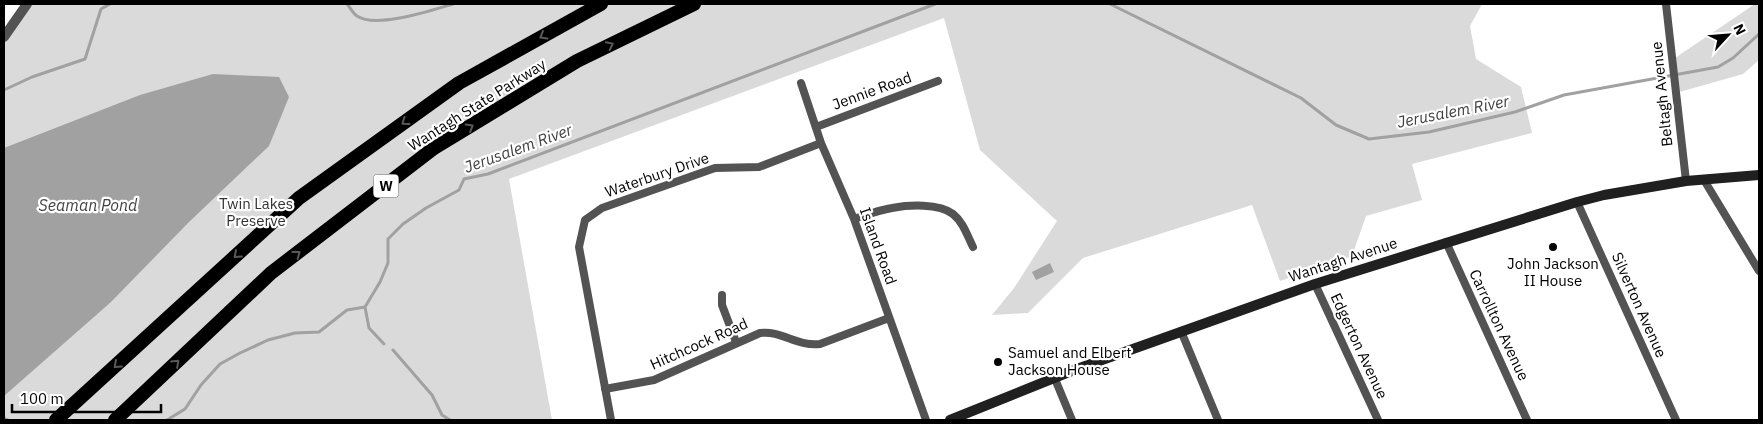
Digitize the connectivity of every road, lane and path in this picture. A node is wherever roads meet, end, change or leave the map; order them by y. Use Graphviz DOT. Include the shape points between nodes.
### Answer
graph roads {
  1 [pos="27,4"];
  2 [pos="601,4"];
  3 [pos="694,4"];
  4 [pos="1666,4"];
  5 [pos="4,37"];
  6 [pos="938,81"];
  7 [pos="801,83"];
  8 [pos="816,127"];
  9 [pos="821,143"];
  10 [pos="1759,175"];
  11 [pos="1704,180"];
  12 [pos="1686,181"];
  13 [pos="1577,202"];
  14 [pos="854,219"];
  15 [pos="1446,242"];
  16 [pos="973,247"];
  17 [pos="1759,271"];
  18 [pos="1315,284"];
  19 [pos="722,295"];
  20 [pos="889,318"];
  21 [pos="1181,332"];
  22 [pos="736,342"];
  23 [pos="1054,379"];
  24 [pos="605,390"];
  25 [pos="56,420"];
  26 [pos="115,420"];
  27 [pos="611,420"];
  28 [pos="926,420"];
  29 [pos="950,420"];
  30 [pos="1072,420"];
  31 [pos="1218,420"];
  32 [pos="1378,420"];
  33 [pos="1527,420"];
  34 [pos="1676,420"];
  1 -- 5 [label="street"];
  2 -- 25 [label="highway, Wantagh State Parkway, one-way" via="459,83 299,198"];
  26 -- 3 [label="highway, Wantagh State Parkway / W, one-way" via="271,273 434,148 577,61"];
  4 -- 12 [label="street, Beltagh Avenue"];
  6 -- 8 [label="street, Jennie Road"];
  7 -- 8 [label="street, Island Road"];
  8 -- 9 [label="street, Island Road"];
  9 -- 14 [label="street, Island Road"];
  9 -- 24 [label="street, Waterbury Drive" via="759,167 715,168 602,208 585,220 579,247"];
  10 -- 11 [label="main road, Wantagh Avenue"];
  11 -- 12 [label="main road, Wantagh Avenue"];
  11 -- 17 [label="street"];
  12 -- 13 [label="main road, Wantagh Avenue"];
  13 -- 15 [label="main road, Wantagh Avenue"];
  13 -- 34 [label="street, Silverton Avenue"];
  14 -- 16 [label="street" via="891,208 940,208 952,213 963,224"];
  14 -- 20 [label="street, Island Road"];
  15 -- 18 [label="main road, Wantagh Avenue"];
  15 -- 33 [label="street, Carrollton Avenue"];
  18 -- 21 [label="main road, Wantagh Avenue"];
  18 -- 32 [label="street, Edgerton Avenue"];
  19 -- 22 [label="street" via="722,305"];
  20 -- 22 [label="street, Hitchcock Road" via="820,344 801,344 768,332"];
  20 -- 28 [label="street, Island Road"];
  21 -- 23 [label="main road, Wantagh Avenue"];
  21 -- 31 [label="street"];
  22 -- 24 [label="street, Hitchcock Road" via="654,380"];
  23 -- 29 [label="main road, Wantagh Avenue"];
  23 -- 30 [label="street"];
  24 -- 27 [label="street, Waterbury Drive"];
}
